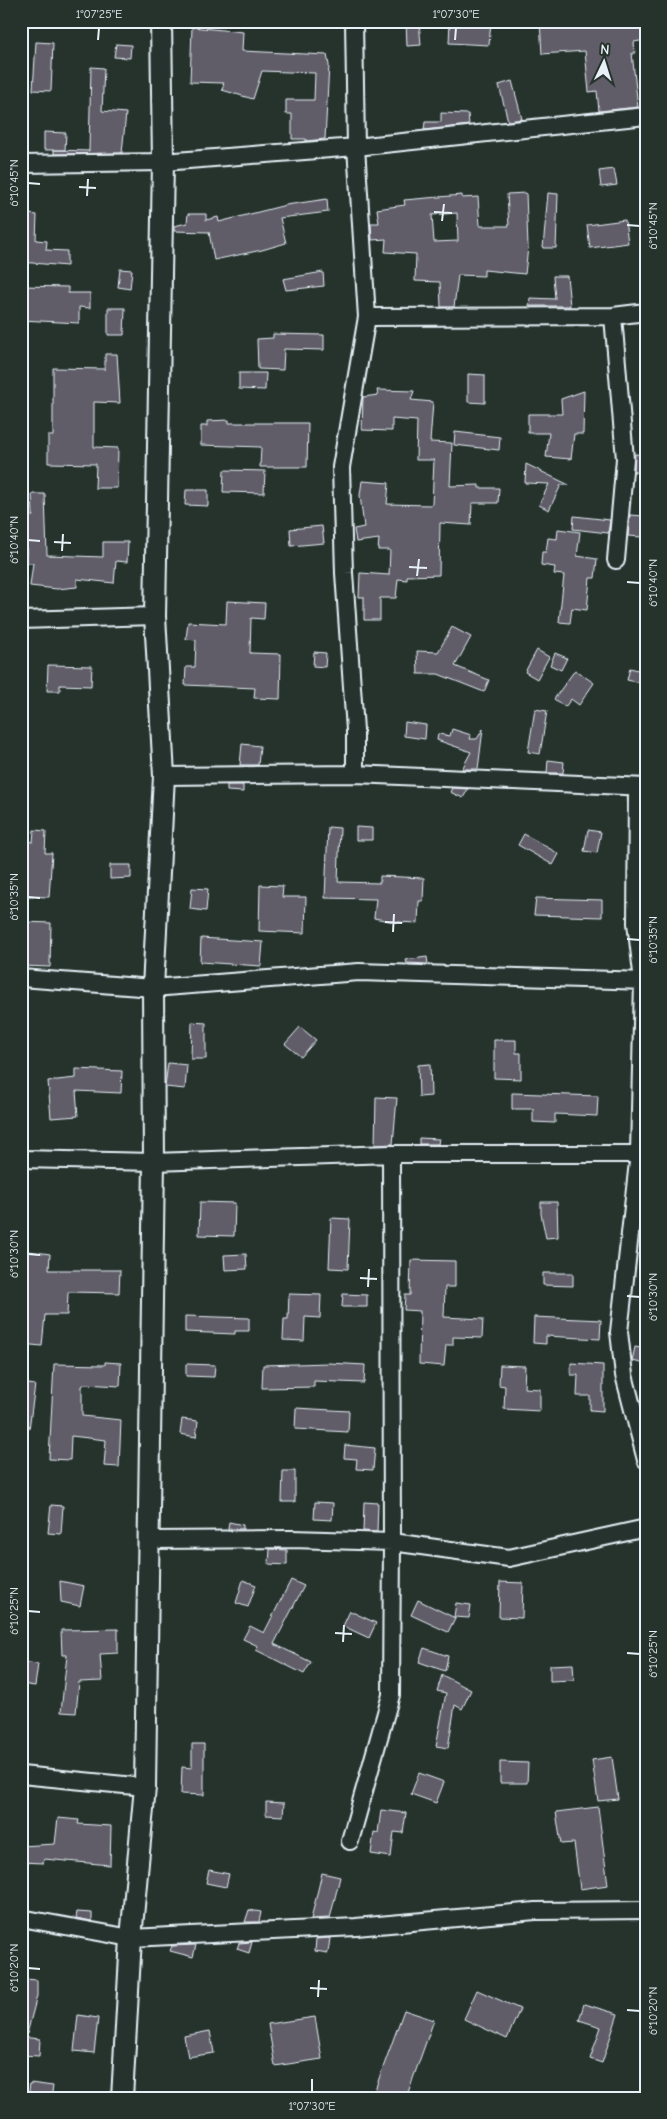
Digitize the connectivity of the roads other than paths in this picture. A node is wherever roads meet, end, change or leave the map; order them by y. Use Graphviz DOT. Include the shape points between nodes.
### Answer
graph roads {
  1 [pos="161,21"];
  2 [pos="354,21"];
  3 [pos="646,116"];
  4 [pos="356,147"];
  5 [pos="163,162"];
  6 [pos="21,164"];
  7 [pos="646,312"];
  8 [pos="613,316"];
  9 [pos="367,318"];
  10 [pos="616,560"];
  11 [pos="155,616"];
  12 [pos="21,620"];
  13 [pos="355,774"];
  14 [pos="164,776"];
  15 [pos="641,787"];
  16 [pos="21,978"];
  17 [pos="644,981"];
  18 [pos="153,988"];
  19 [pos="642,1153"];
  20 [pos="391,1154"];
  21 [pos="21,1159"];
  22 [pos="154,1162"];
  23 [pos="646,1460"];
  24 [pos="646,1528"];
  25 [pos="149,1540"];
  26 [pos="392,1542"];
  27 [pos="21,1775"];
  28 [pos="145,1788"];
  29 [pos="350,1841"];
  30 [pos="646,1910"];
  31 [pos="22,1920"];
  32 [pos="131,1938"];
  33 [pos="122,2098"];
  1 -- 5 [label="street"];
  2 -- 4 [label="street"];
  3 -- 4 [label="street"];
  4 -- 5 [label="street"];
  4 -- 9 [label="street"];
  5 -- 6 [label="street"];
  5 -- 11 [label="street"];
  7 -- 8 [label="street"];
  8 -- 9 [label="street"];
  8 -- 10 [label="street" via="624,459"];
  9 -- 13 [label="street" via="341,466"];
  11 -- 12 [label="street"];
  11 -- 14 [label="street"];
  13 -- 14 [label="street"];
  13 -- 15 [label="street"];
  14 -- 18 [label="street"];
  15 -- 17 [label="street" via="636,923"];
  16 -- 18 [label="street"];
  17 -- 18 [label="street" via="359,972"];
  17 -- 19 [label="street"];
  18 -- 22 [label="street"];
  19 -- 20 [label="street"];
  19 -- 23 [label="street" via="619,1332 624,1375"];
  20 -- 22 [label="street"];
  20 -- 26 [label="street"];
  21 -- 22 [label="street"];
  22 -- 25 [label="street"];
  24 -- 26 [label="street" via="509,1558"];
  25 -- 26 [label="street"];
  25 -- 28 [label="street"];
  26 -- 29 [label="street" via="391,1695"];
  27 -- 28 [label="street"];
  28 -- 32 [label="street"];
  30 -- 32 [label="street" via="535,1911 356,1927"];
  31 -- 32 [label="street"];
  32 -- 33 [label="street"];
}
